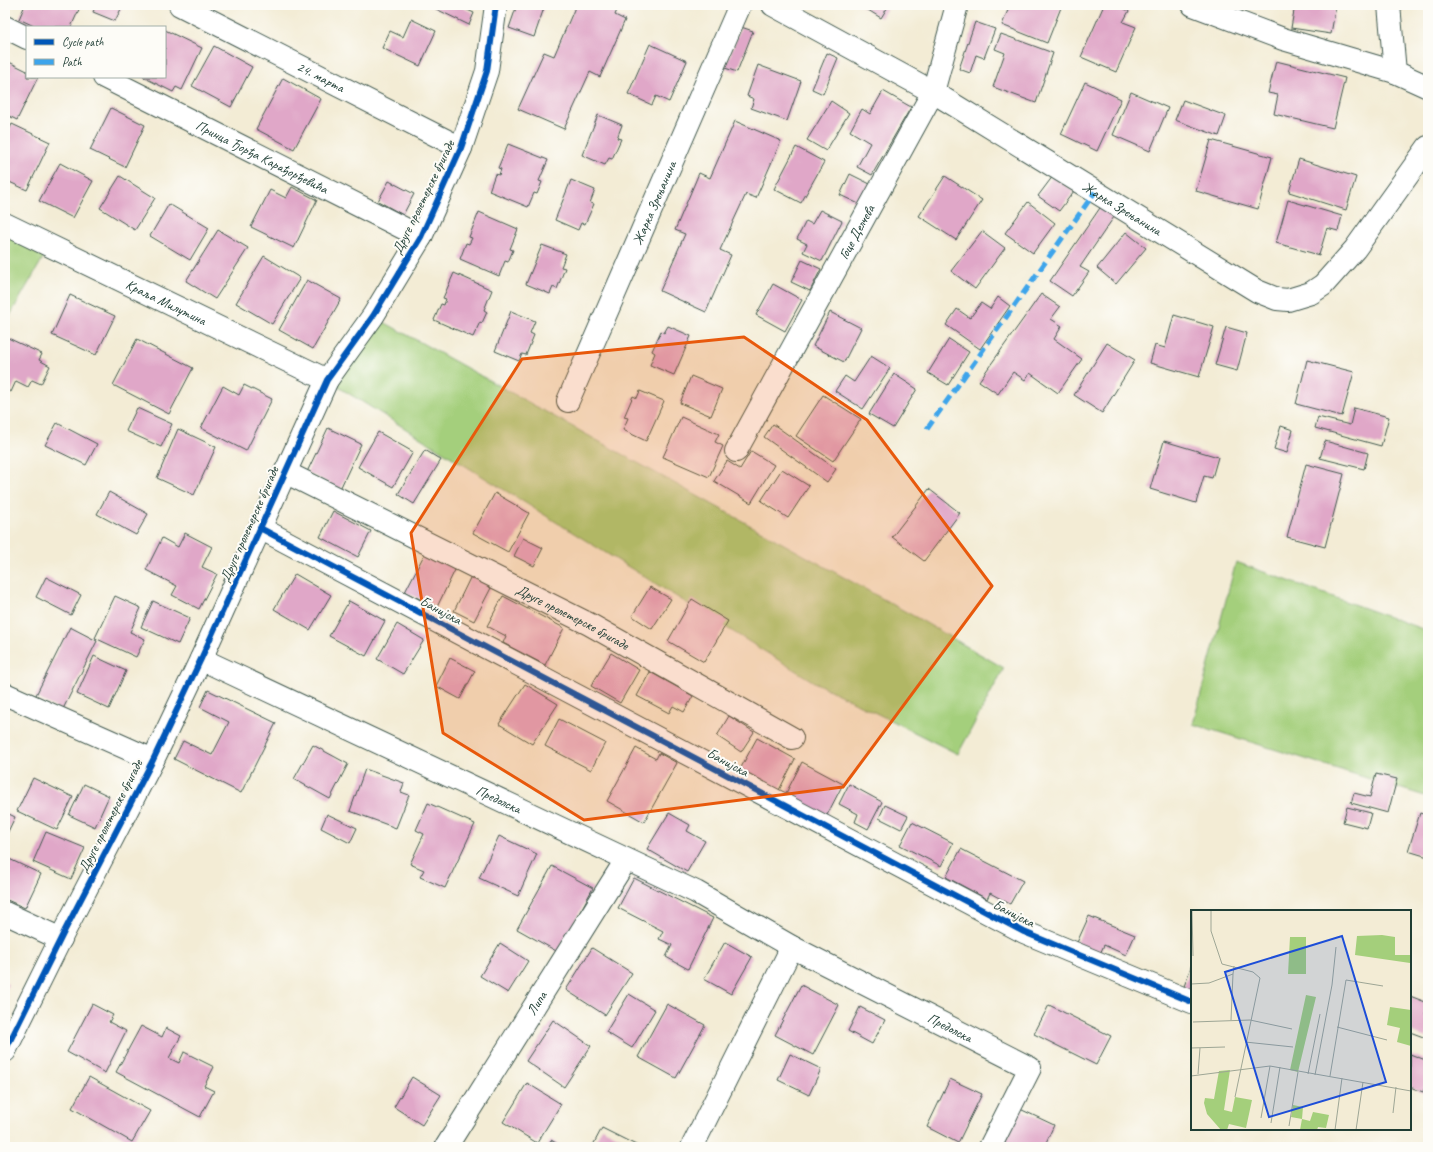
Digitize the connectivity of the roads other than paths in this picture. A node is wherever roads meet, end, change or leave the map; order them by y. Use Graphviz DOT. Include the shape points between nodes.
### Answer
graph roads {
  1 [pos="180,5"];
  2 [pos="496,5"];
  3 [pos="740,5"];
  4 [pos="773,5"];
  5 [pos="957,5"];
  6 [pos="1193,5"];
  7 [pos="1389,5"];
  8 [pos="5,27"];
  9 [pos="26,38"];
  10 [pos="1395,72"];
  11 [pos="106,78"];
  12 [pos="1428,87"];
  13 [pos="933,92"];
  14 [pos="1428,147"];
  15 [pos="461,148"];
  16 [pos="5,224"];
  17 [pos="420,237"];
  18 [pos="327,380"];
  19 [pos="568,402"];
  20 [pos="736,451"];
  21 [pos="285,472"];
  22 [pos="260,528"];
  23 [pos="201,659"];
  24 [pos="5,694"];
  25 [pos="792,738"];
  26 [pos="153,760"];
  27 [pos="626,860"];
  28 [pos="5,913"];
  29 [pos="61,939"];
  30 [pos="792,947"];
  31 [pos="1191,1002"];
  32 [pos="5,1051"];
  33 [pos="446,1147"];
  34 [pos="692,1147"];
  35 [pos="990,1147"];
  1 -- 15 [label="street, 24. марта"];
  2 -- 15 [label="street, Друге пролетерске бригаде" via="487,71"];
  3 -- 19 [label="street, Жарка Зрењанина"];
  4 -- 13 [label="street, Жарка Зрењанина"];
  5 -- 13 [label="street, Гоце Делчева"];
  6 -- 10 [label="street" via="1283,39"];
  7 -- 10 [label="street"];
  8 -- 9 [label="street"];
  10 -- 12 [label="street"];
  11 -- 17 [label="street, Принца Ђорђа Карађорђевића"];
  13 -- 14 [label="street, Жарка Зрењанина" via="1257,291 1277,299 1288,300 1311,293 1323,285 1355,249"];
  13 -- 20 [label="street, Гоце Делчева"];
  15 -- 17 [label="street, Друге пролетерске бригаде"];
  16 -- 18 [label="street, Краља Милутина"];
  17 -- 18 [label="street, Друге пролетерске бригаде" via="373,316"];
  18 -- 21 [label="street, Друге пролетерске бригаде"];
  21 -- 22 [label="street, Друге пролетерске бригаде"];
  21 -- 25 [label="street, Друге пролетерске бригаде" via="589,624"];
  22 -- 23 [label="street, Друге пролетерске бригаде"];
  22 -- 31 [label="street, Банијска" via="1024,932"];
  23 -- 26 [label="street, Друге пролетерске бригаде"];
  23 -- 27 [label="street, Предолска"];
  24 -- 26 [label="street, Друге пролетерске бригаде"];
  26 -- 29 [label="street, Друге пролетерске бригаде"];
  27 -- 30 [label="street, Предолска" via="696,892"];
  27 -- 33 [label="street, Липа"];
  28 -- 29 [label="street"];
  29 -- 32 [label="street, Друге пролетерске бригаде"];
  30 -- 34 [label="street"];
  30 -- 35 [label="street, Предолска" via="1030,1068"];
}
